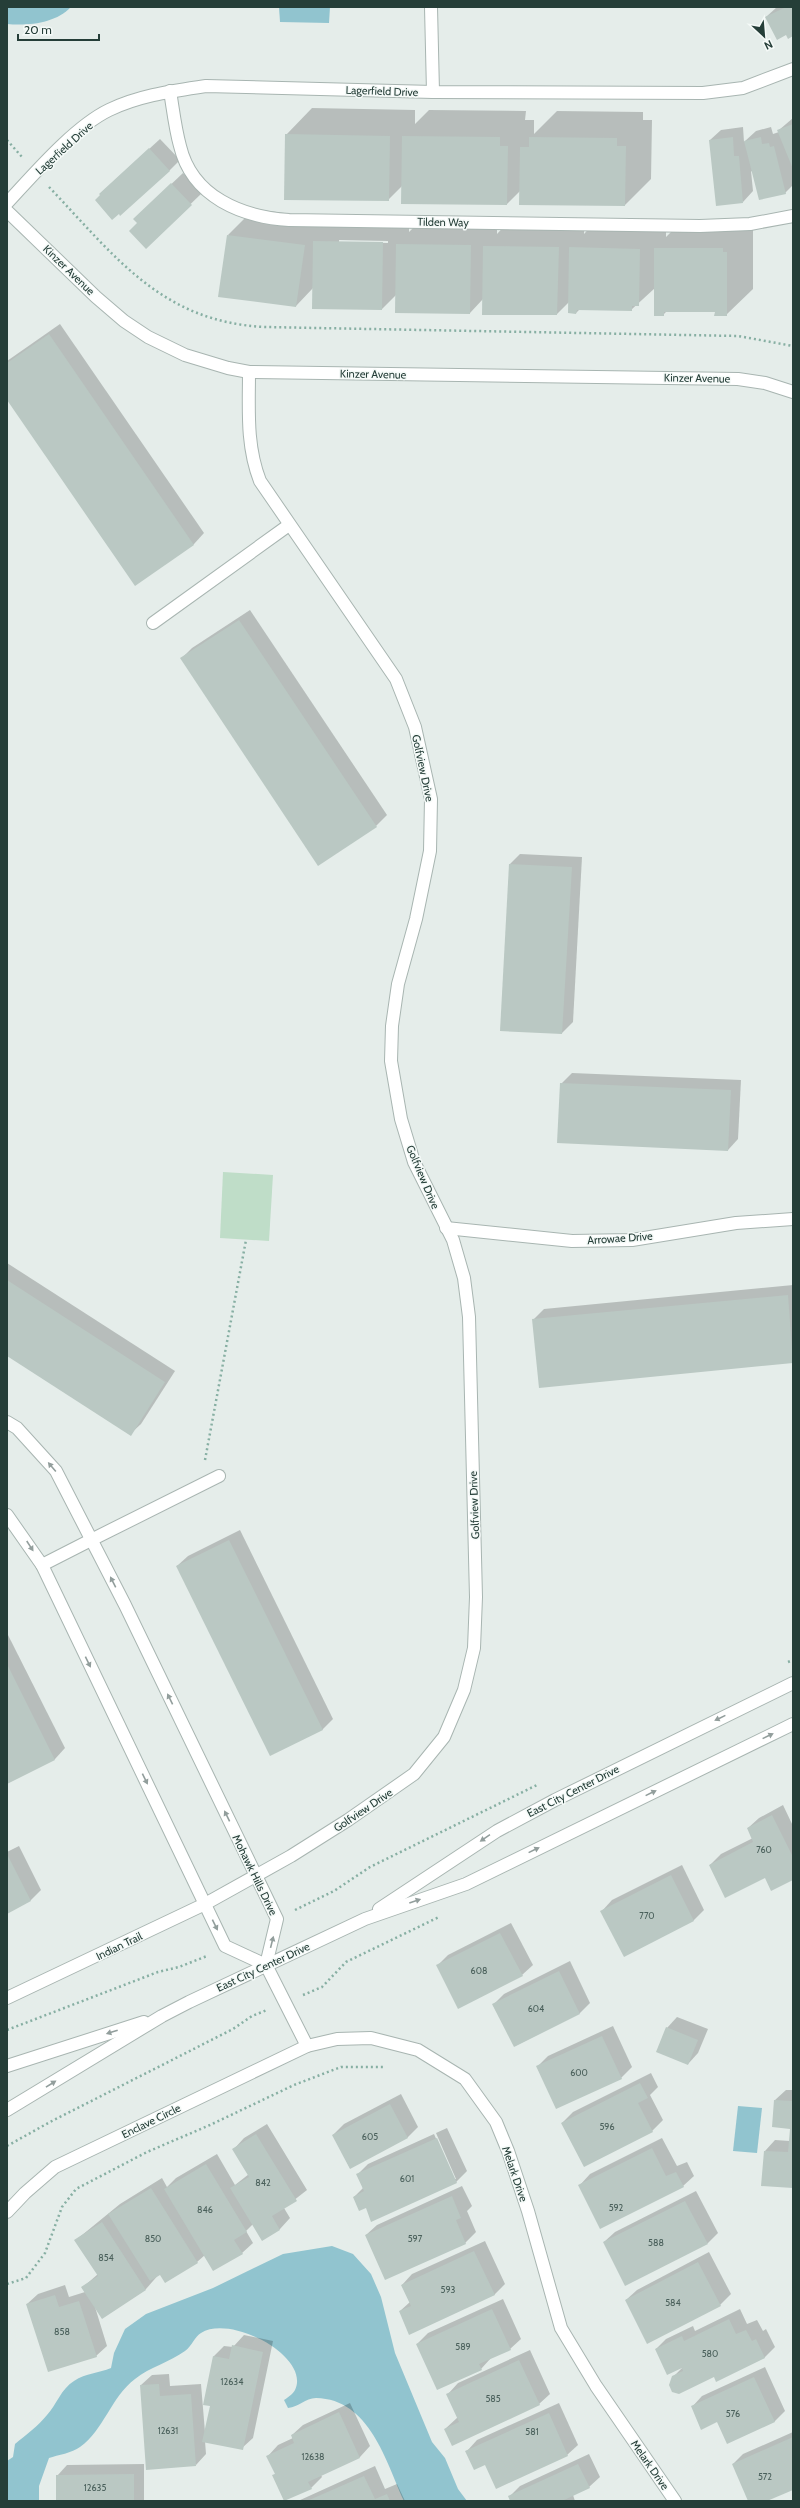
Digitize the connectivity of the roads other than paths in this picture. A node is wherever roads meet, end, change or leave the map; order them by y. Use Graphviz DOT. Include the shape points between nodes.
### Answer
graph roads {
  1 [pos="431,7"];
  2 [pos="793,69"];
  3 [pos="170,91"];
  4 [pos="433,92"];
  5 [pos="7,203"];
  6 [pos="7,211"];
  7 [pos="793,216"];
  8 [pos="249,372"];
  9 [pos="793,392"];
  10 [pos="289,525"];
  11 [pos="153,623"];
  12 [pos="793,1219"];
  13 [pos="446,1228"];
  14 [pos="7,1422"];
  15 [pos="219,1476"];
  16 [pos="7,1515"];
  17 [pos="91,1540"];
  18 [pos="42,1565"];
  19 [pos="793,1683"];
  20 [pos="793,1724"];
  21 [pos="256,1876"];
  22 [pos="229,1891"];
  23 [pos="205,1904"];
  24 [pos="365,1919"];
  25 [pos="266,1965"];
  26 [pos="7,1998"];
  27 [pos="162,2016"];
  28 [pos="307,2046"];
  29 [pos="7,2066"];
  30 [pos="7,2110"];
  31 [pos="7,2212"];
  32 [pos="675,2501"];
  1 -- 4 [label="street"];
  2 -- 4 [label="street, Lagerfield Drive" via="743,88 703,93"];
  3 -- 4 [label="street, Lagerfield Drive" via="206,86"];
  3 -- 5 [label="street, Lagerfield Drive" via="128,102 107,111 75,135"];
  3 -- 7 [label="street, Tilden Way" via="180,147 196,179 224,204 256,216 289,220 700,226 750,224"];
  6 -- 8 [label="street, Kinzer Avenue" via="96,297 148,337 185,355"];
  8 -- 9 [label="street, Kinzer Avenue" via="725,378 764,383"];
  8 -- 10 [label="street, Golfview Drive" via="249,433 255,468 267,494"];
  10 -- 11 [label="street"];
  10 -- 13 [label="street, Golfview Drive" via="396,679 415,727 432,799 430,851 416,919 398,984 391,1061 401,1119 414,1162"];
  12 -- 13 [label="street, Arrowae Drive" via="736,1223 632,1240 572,1241"];
  13 -- 21 [label="street, Golfview Drive" via="453,1240 464,1278 469,1317 476,1597 474,1648 464,1690 444,1737 414,1774 348,1820"];
  17 -- 14 [label="street, Mohawk Hills Drive, one-way" via="56,1471 18,1428"];
  15 -- 17 [label="street"];
  16 -- 18 [label="street, one-way"];
  17 -- 18 [label="street"];
  21 -- 17 [label="street, Mohawk Hills Drive, one-way"];
  18 -- 23 [label="street, one-way"];
  19 -- 24 [label="street, East City Center Drive, one-way" via="562,1796 497,1831"];
  24 -- 20 [label="street, East City Center Drive, one-way" via="466,1884"];
  21 -- 22 [label="street, Golfview Drive"];
  25 -- 21 [label="street, Mohawk Hills Drive, one-way" via="277,1919"];
  22 -- 23 [label="street, Indian Trail"];
  23 -- 25 [label="street, one-way" via="225,1946"];
  23 -- 26 [label="street, Indian Trail"];
  24 -- 25 [label="street, East City Center Drive"];
  25 -- 27 [label="street, East City Center Drive"];
  25 -- 28 [label="street"];
  27 -- 29 [label="street, East City Center Drive, one-way"];
  30 -- 27 [label="street, East City Center Drive, one-way"];
  28 -- 31 [label="street, Enclave Circle" via="55,2167"];
  28 -- 32 [label="street, Melark Drive" via="336,2039 371,2038 418,2050 465,2079 496,2122 508,2151 528,2211 560,2328 596,2386"];
}
